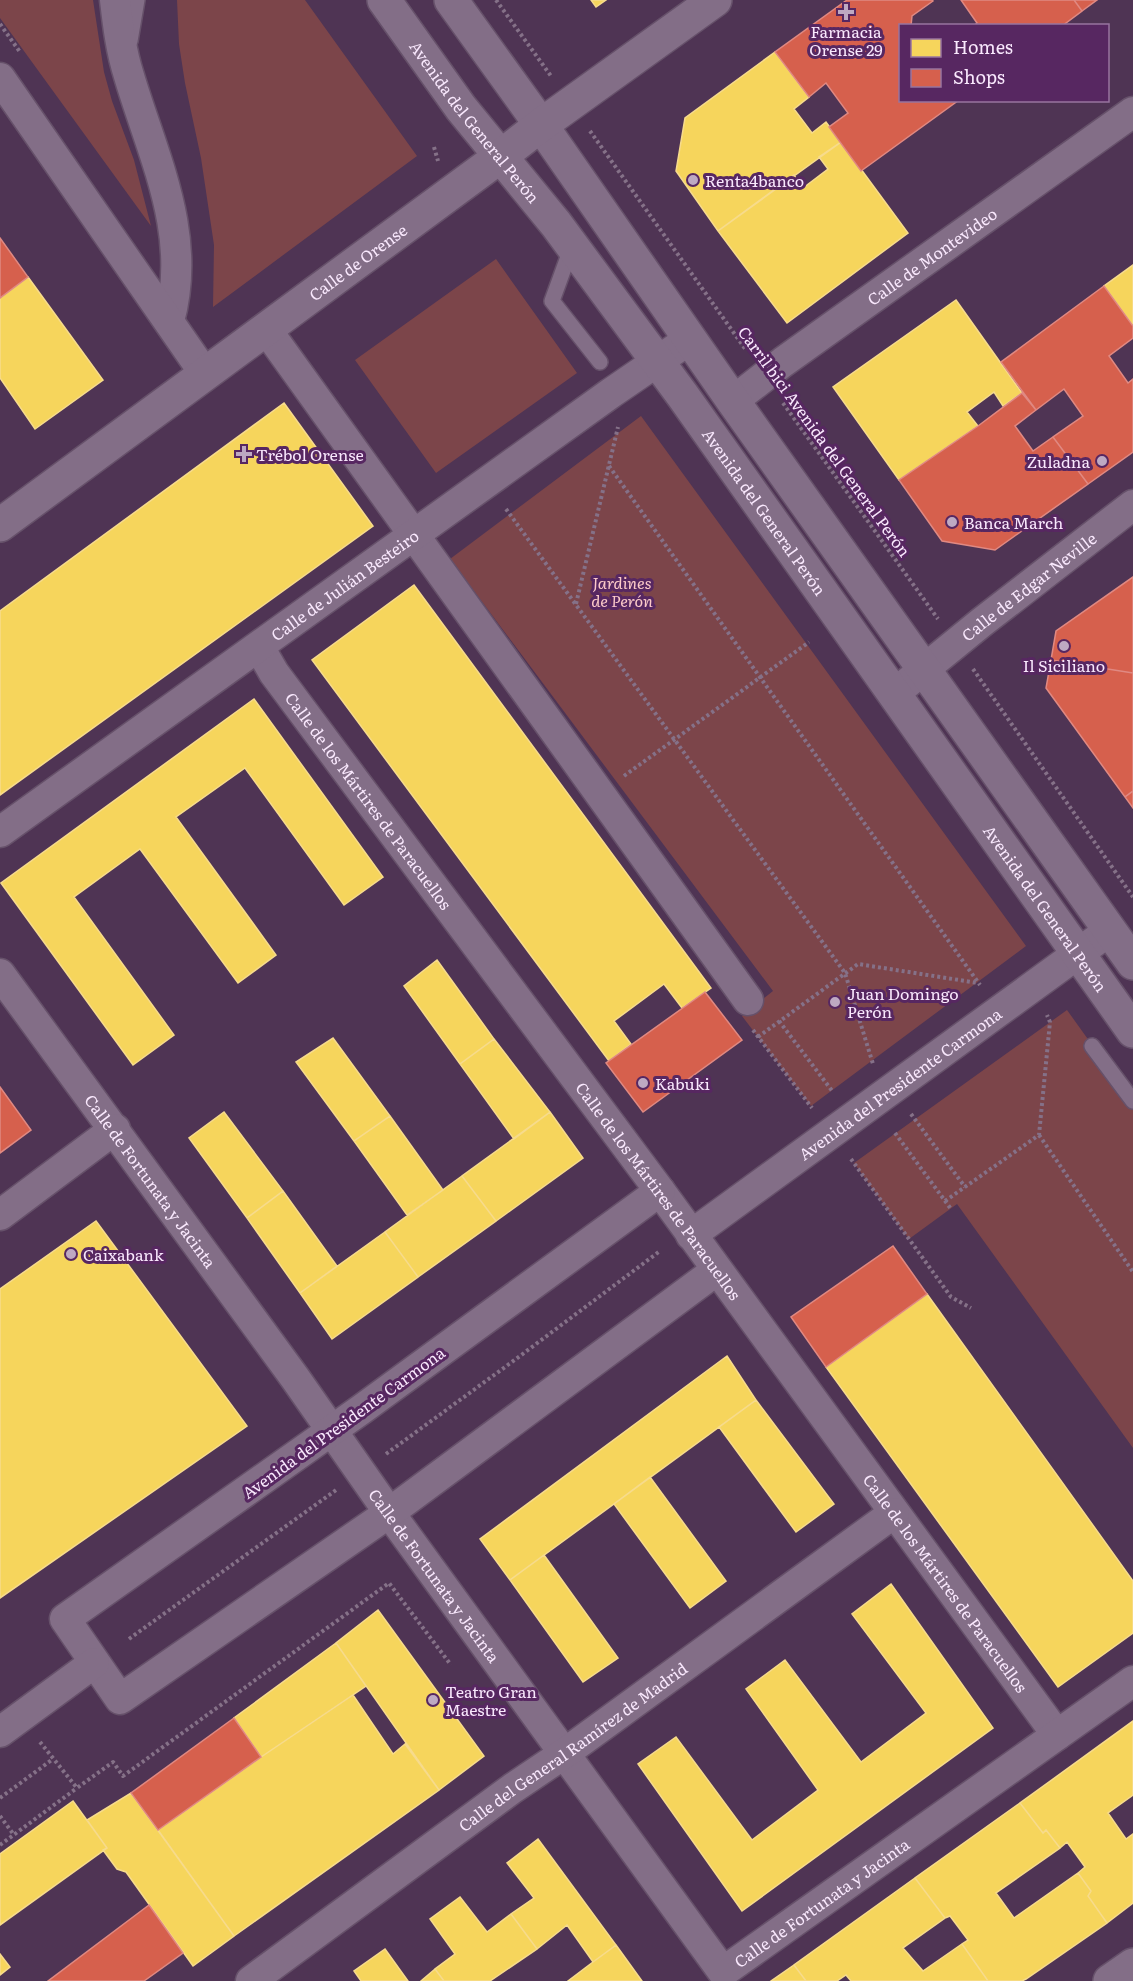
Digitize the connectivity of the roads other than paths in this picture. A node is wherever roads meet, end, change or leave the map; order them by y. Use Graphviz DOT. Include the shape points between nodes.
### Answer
graph roads {
  1 [pos="115,0"];
  2 [pos="137,0"];
  3 [pos="384,0"];
  4 [pos="451,0"];
  5 [pos="715,0"];
  6 [pos="125,65"];
  7 [pos="0,78"];
  8 [pos="1133,112"];
  9 [pos="541,125"];
  10 [pos="501,156"];
  11 [pos="572,246"];
  12 [pos="169,321"];
  13 [pos="266,329"];
  14 [pos="690,339"];
  15 [pos="657,361"];
  16 [pos="600,362"];
  17 [pos="205,374"];
  18 [pos="733,400"];
  19 [pos="1133,505"];
  20 [pos="0,525"];
  21 [pos="415,534"];
  22 [pos="259,647"];
  23 [pos="925,669"];
  24 [pos="895,693"];
  25 [pos="0,832"];
  26 [pos="1109,930"];
  27 [pos="1077,953"];
  28 [pos="1133,963"];
  29 [pos="0,974"];
  30 [pos="748,1000"];
  31 [pos="1133,1030"];
  32 [pos="1092,1046"];
  33 [pos="1133,1101"];
  34 [pos="115,1129"];
  35 [pos="660,1191"];
  36 [pos="0,1215"];
  37 [pos="691,1235"];
  38 [pos="717,1270"];
  39 [pos="332,1430"];
  40 [pos="389,1513"];
  41 [pos="894,1513"];
  42 [pos="94,1663"];
  43 [pos="1133,1681"];
  44 [pos="0,1732"];
  45 [pos="1057,1735"];
  46 [pos="565,1753"];
  47 [pos="1133,1965"];
  48 [pos="251,1981"];
  49 [pos="1110,1981"];
  1 -- 6 [label="street"];
  2 -- 6 [label="lane"];
  3 -- 10 [label="main road, Avenida del General Perón" via="461,108"];
  4 -- 9 [label="main road"];
  5 -- 9 [label="main road, Calle de Orense"];
  6 -- 12 [label="street" via="164,179 169,205 176,267"];
  7 -- 12 [label="street"];
  8 -- 18 [label="street, Calle de Montevideo"];
  9 -- 10 [label="main road, Calle de Orense"];
  9 -- 14 [label="main road"];
  10 -- 11 [label="main road, Avenida del General Perón"];
  10 -- 13 [label="main road, Calle de Orense"];
  11 -- 15 [label="main road, Avenida del General Perón"];
  11 -- 16 [label="lane" via="552,301"];
  12 -- 17 [label="street"];
  13 -- 17 [label="main road, Calle de Orense"];
  13 -- 21 [label="street"];
  14 -- 15 [label="street, Calle de Julián Besteiro"];
  14 -- 18 [label="main road"];
  15 -- 21 [label="street, Calle de Julián Besteiro"];
  15 -- 24 [label="main road, Avenida del General Perón"];
  17 -- 20 [label="main road, Calle de Orense"];
  18 -- 23 [label="main road"];
  19 -- 23 [label="street, Calle de Edgar Neville"];
  21 -- 22 [label="street, Calle de Julián Besteiro"];
  21 -- 30 [label="street"];
  22 -- 25 [label="street, Calle de Julián Besteiro"];
  22 -- 35 [label="street, Calle de los Mártires de Paracuellos" via="274,674"];
  23 -- 24 [label="street, Calle de Edgar Neville"];
  23 -- 26 [label="main road"];
  24 -- 27 [label="main road, Avenida del General Perón"];
  26 -- 27 [label="street, Avenida del Presidente Carmona"];
  26 -- 28 [label="main road"];
  27 -- 31 [label="main road, Avenida del General Perón"];
  27 -- 37 [label="street, Avenida del Presidente Carmona"];
  29 -- 34 [label="street, Calle de Fortunata y Jacinta"];
  32 -- 33 [label="lane"];
  34 -- 36 [label="street"];
  34 -- 39 [label="street, Calle de Fortunata y Jacinta"];
  35 -- 37 [label="street, Calle de los Mártires de Paracuellos"];
  35 -- 39 [label="street, Avenida del Presidente Carmona"];
  37 -- 38 [label="street, Calle de los Mártires de Paracuellos"];
  38 -- 40 [label="street, Avenida del Presidente Carmona"];
  38 -- 41 [label="street, Calle de los Mártires de Paracuellos"];
  39 -- 40 [label="street, Calle de Fortunata y Jacinta"];
  39 -- 42 [label="street, Avenida del Presidente Carmona" via="65,1619"];
  40 -- 42 [label="street, Avenida del Presidente Carmona" via="120,1699"];
  40 -- 46 [label="street, Calle de Fortunata y Jacinta"];
  41 -- 45 [label="street, Calle de los Mártires de Paracuellos"];
  41 -- 46 [label="street, Calle del General Ramírez de Madrid"];
  42 -- 44 [label="street"];
  43 -- 45 [label="street, Calle de Fortunata y Jacinta"];
  45 -- 46 [label="street, Calle de Fortunata y Jacinta" via="723,1972"];
  46 -- 48 [label="street, Calle del General Ramírez de Madrid"];
  47 -- 49 [label="main road"];
}
